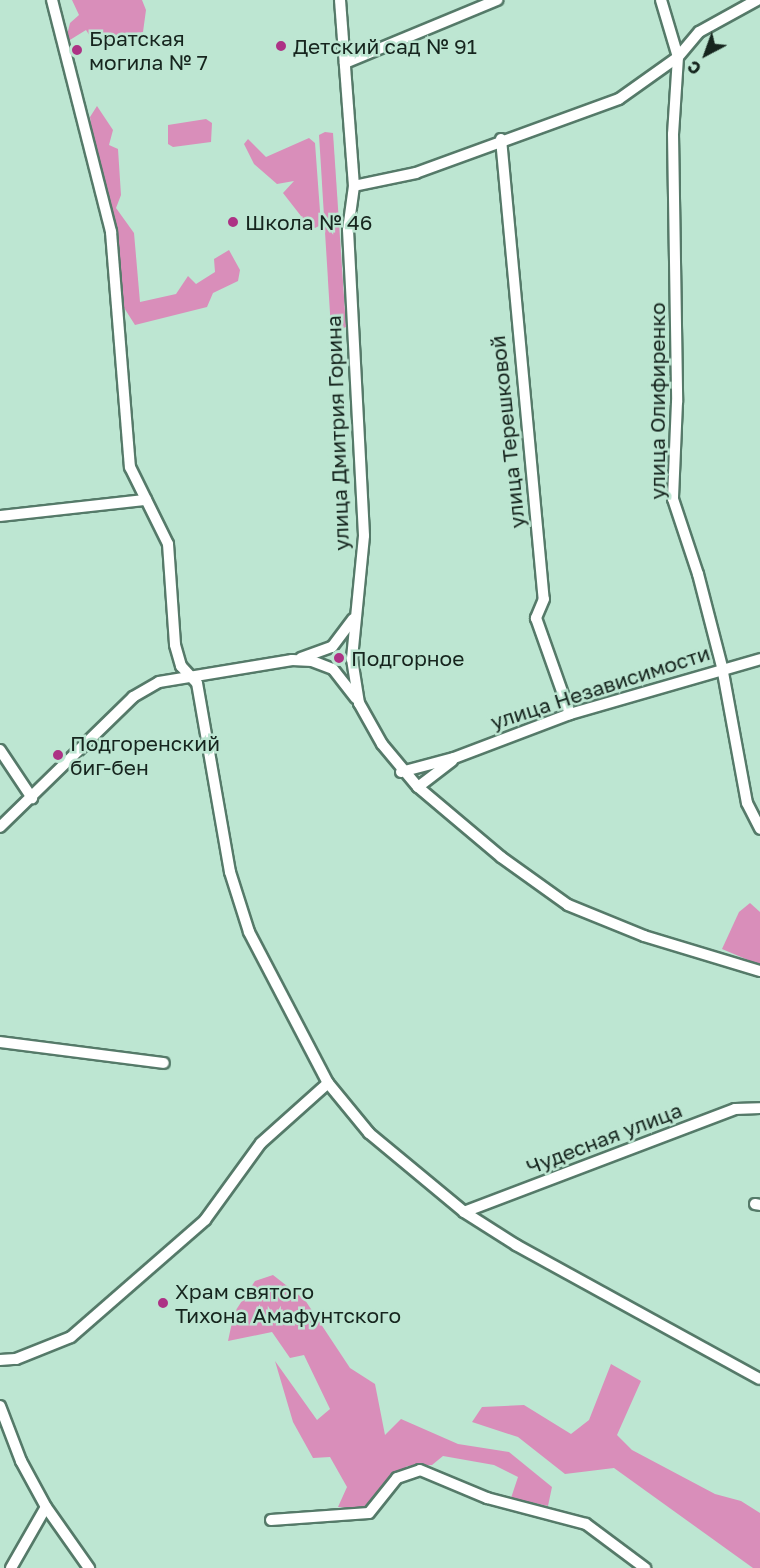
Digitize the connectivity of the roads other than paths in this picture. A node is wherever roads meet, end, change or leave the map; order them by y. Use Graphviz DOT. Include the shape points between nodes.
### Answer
graph roads {
  1 [pos="52,0"];
  2 [pos="340,0"];
  3 [pos="497,0"];
  4 [pos="661,0"];
  5 [pos="757,0"];
  6 [pos="678,57"];
  7 [pos="345,63"];
  8 [pos="501,139"];
  9 [pos="354,186"];
  10 [pos="146,500"];
  11 [pos="0,516"];
  12 [pos="357,610"];
  13 [pos="332,647"];
  14 [pos="352,659"];
  15 [pos="760,659"];
  16 [pos="292,660"];
  17 [pos="722,667"];
  18 [pos="333,669"];
  19 [pos="189,676"];
  20 [pos="359,703"];
  21 [pos="570,714"];
  22 [pos="0,750"];
  23 [pos="454,758"];
  24 [pos="401,772"];
  25 [pos="418,787"];
  26 [pos="32,798"];
  27 [pos="0,827"];
  28 [pos="760,829"];
  29 [pos="760,971"];
  30 [pos="0,1042"];
  31 [pos="164,1063"];
  32 [pos="328,1083"];
  33 [pos="760,1108"];
  34 [pos="464,1212"];
  35 [pos="0,1360"];
  36 [pos="760,1379"];
  37 [pos="0,1406"];
  38 [pos="46,1507"];
  39 [pos="271,1520"];
  40 [pos="639,1566"];
  41 [pos="11,1568"];
  42 [pos="89,1568"];
  1 -- 10 [label="street" via="111,232 130,467"];
  2 -- 7 [label="street, улица Дмитрия Горина"];
  3 -- 7 [label="street"];
  4 -- 6 [label="street, улица Олифиренко"];
  5 -- 6 [label="street" via="699,32"];
  6 -- 8 [label="street" via="619,99"];
  6 -- 17 [label="street, улица Олифиренко" via="673,134 677,402 672,499 698,574"];
  7 -- 9 [label="street, улица Дмитрия Горина"];
  8 -- 9 [label="street" via="416,172"];
  8 -- 21 [label="street, улица Терешковой" via="544,599 536,618"];
  9 -- 12 [label="street, улица Дмитрия Горина" via="348,230 364,536"];
  10 -- 11 [label="street"];
  10 -- 19 [label="street" via="168,544 175,645 181,666"];
  12 -- 13 [label="street"];
  12 -- 14 [label="street, улица Дмитрия Горина"];
  13 -- 14 [label="street" via="347,647"];
  13 -- 16 [label="street"];
  13 -- 18 [label="street" via="327,658"];
  14 -- 18 [label="street" via="345,669"];
  14 -- 20 [label="street, улица Дмитрия Горина"];
  15 -- 17 [label="street, улица Независимости"];
  16 -- 18 [label="street" via="312,661"];
  16 -- 19 [label="street"];
  17 -- 21 [label="street, улица Независимости"];
  17 -- 28 [label="street, улица Олифиренко" via="747,803"];
  18 -- 20 [label="street"];
  19 -- 26 [label="street" via="159,682 134,697"];
  19 -- 32 [label="street" via="197,683 230,872 249,933"];
  20 -- 24 [label="street, улица Дмитрия Горина"];
  21 -- 23 [label="street, улица Независимости"];
  22 -- 26 [label="street"];
  23 -- 24 [label="street"];
  23 -- 25 [label="street"];
  24 -- 25 [label="street, улица Дмитрия Горина"];
  25 -- 29 [label="street, улица Дмитрия Горина" via="501,857 568,905 644,936"];
  26 -- 27 [label="street"];
  30 -- 31 [label="street"];
  32 -- 34 [label="street" via="369,1133"];
  32 -- 35 [label="street" via="261,1143 205,1220 71,1337 16,1359"];
  33 -- 34 [label="street, Чудесная улица" via="735,1109"];
  34 -- 36 [label="street" via="516,1245"];
  37 -- 38 [label="street" via="21,1461"];
  38 -- 41 [label="street"];
  38 -- 42 [label="street"];
  39 -- 40 [label="street" via="369,1513 398,1478 420,1470 487,1498 586,1524"];
}
